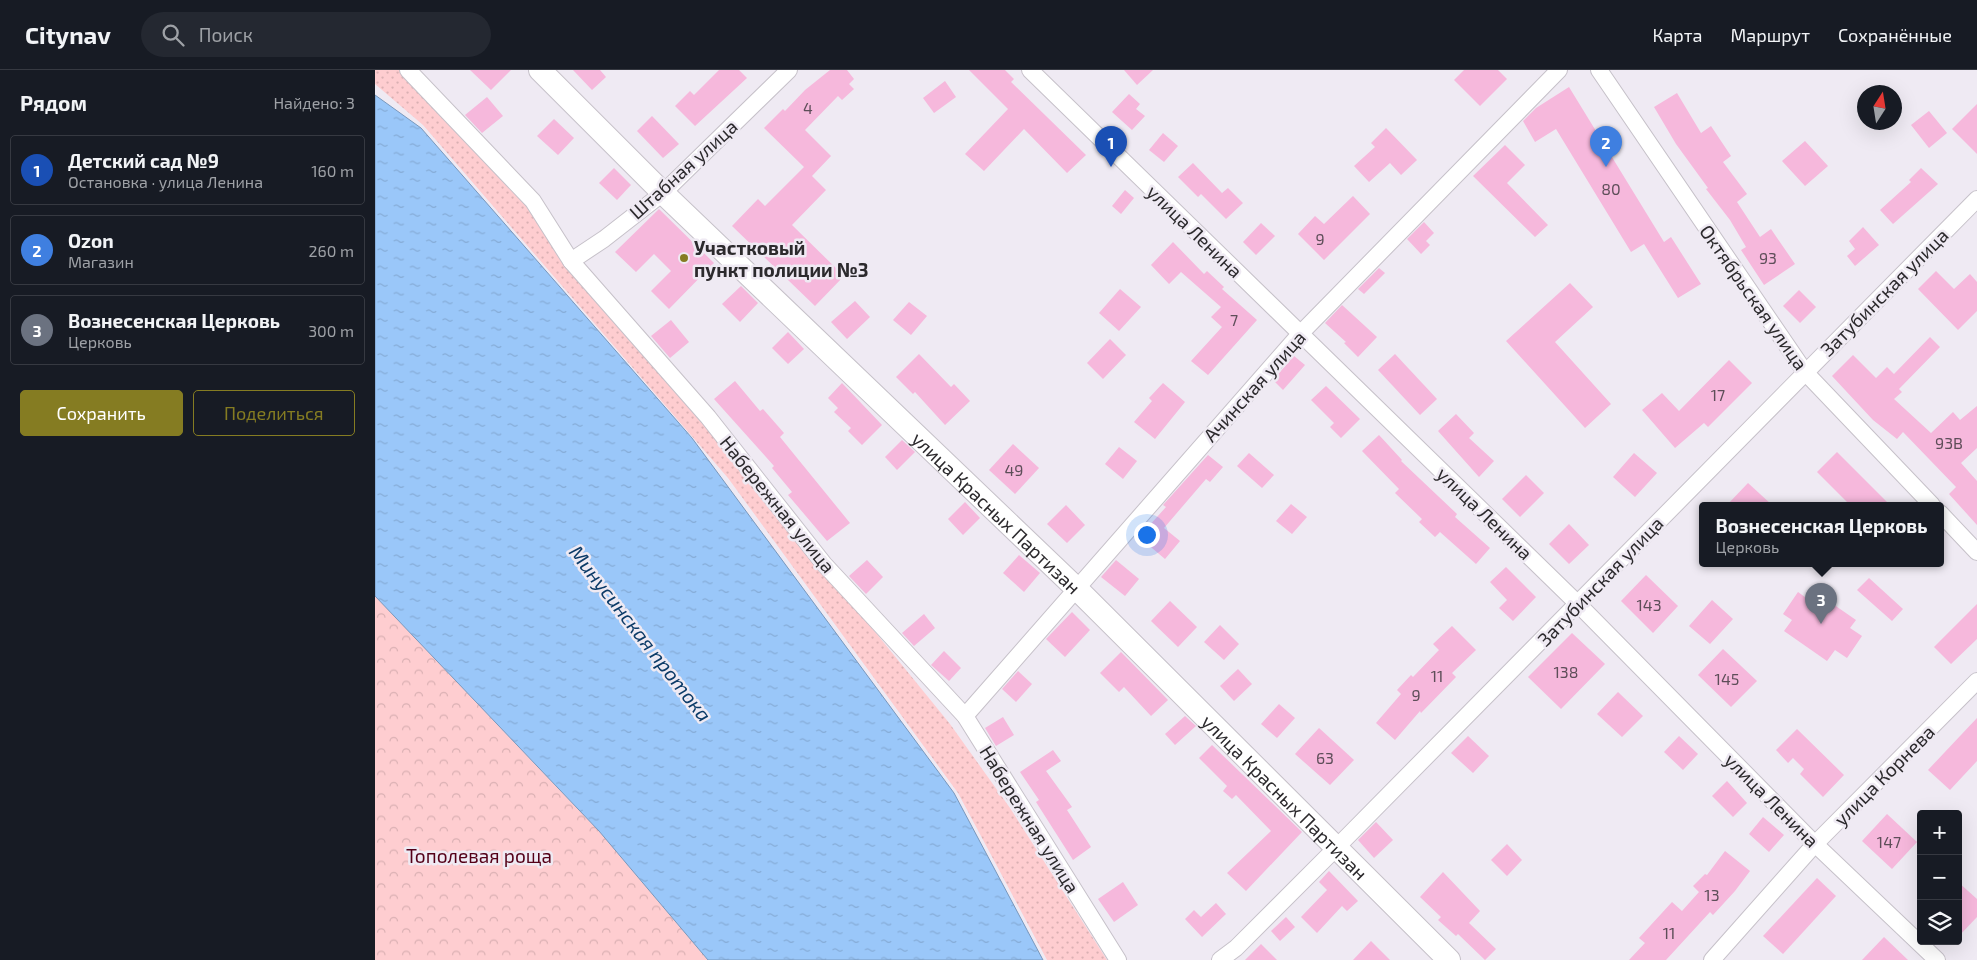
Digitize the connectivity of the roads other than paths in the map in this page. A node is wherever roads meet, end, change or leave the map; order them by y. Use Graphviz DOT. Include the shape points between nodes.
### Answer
graph roads {
  1 [pos="408,70"];
  2 [pos="539,70"];
  3 [pos="789,70"];
  4 [pos="1030,70"];
  5 [pos="1559,70"];
  6 [pos="1599,70"];
  7 [pos="663,193"];
  8 [pos="1977,199"];
  9 [pos="571,261"];
  10 [pos="1300,334"];
  11 [pos="1805,372"];
  12 [pos="1929,502"];
  13 [pos="1944,517"];
  14 [pos="1977,552"];
  15 [pos="1076,588"];
  16 [pos="1578,604"];
  17 [pos="1977,681"];
  18 [pos="965,716"];
  19 [pos="1815,844"];
  20 [pos="1336,848"];
  21 [pos="1118,960"];
  22 [pos="1220,960"];
  23 [pos="1449,960"];
  24 [pos="1712,960"];
  25 [pos="1937,960"];
  1 -- 9 [label="street, Набережная улица" via="533,201"];
  2 -- 7 [label="main road, улица Красных Партизан"];
  3 -- 7 [label="street, Штабная улица"];
  4 -- 10 [label="street, улица Ленина"];
  5 -- 10 [label="street, Ачинская улица"];
  6 -- 11 [label="street, Октябрьская улица"];
  7 -- 9 [label="street, Штабная улица"];
  7 -- 15 [label="main road, улица Красных Партизан"];
  8 -- 11 [label="street, Затубинская улица"];
  9 -- 18 [label="street, Набережная улица" via="709,417 824,564"];
  10 -- 15 [label="street, Ачинская улица"];
  10 -- 16 [label="street, улица Ленина"];
  11 -- 12 [label="street, Октябрьская улица"];
  11 -- 16 [label="street, Затубинская улица"];
  13 -- 14 [label="street"];
  15 -- 18 [label="street, Ачинская улица"];
  15 -- 20 [label="main road, улица Красных Партизан"];
  16 -- 19 [label="street, улица Ленина"];
  16 -- 20 [label="street, Затубинская улица"];
  17 -- 19 [label="street, улица Корнева"];
  18 -- 21 [label="street, Набережная улица"];
  19 -- 24 [label="street, улица Корнева"];
  19 -- 25 [label="street, улица Ленина"];
  20 -- 22 [label="street, Затубинская улица"];
  20 -- 23 [label="main road, улица Красных Партизан"];
}
